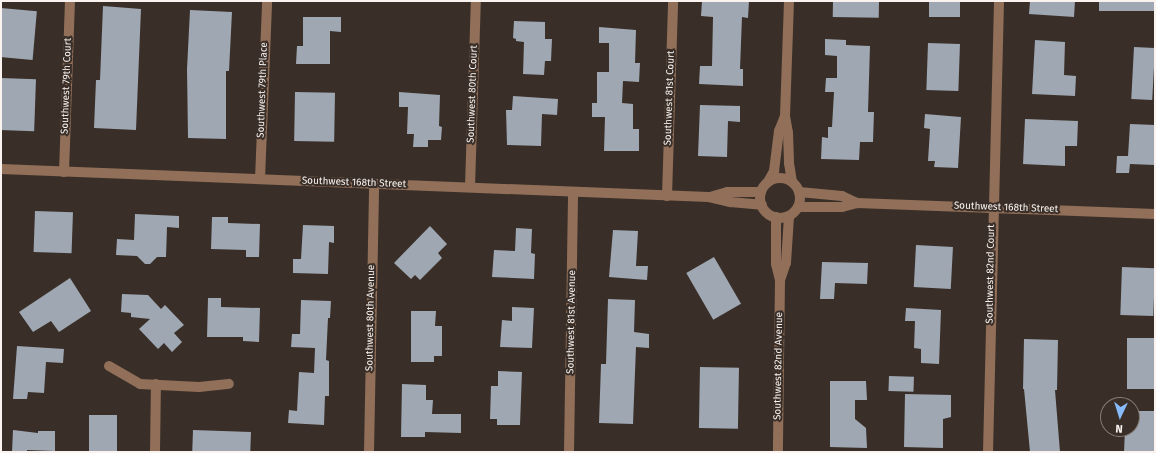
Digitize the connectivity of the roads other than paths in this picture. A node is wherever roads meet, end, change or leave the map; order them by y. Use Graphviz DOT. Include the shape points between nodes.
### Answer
graph roads {
  1 [pos="70,1"];
  2 [pos="267,1"];
  3 [pos="476,1"];
  4 [pos="673,1"];
  5 [pos="789,1"];
  6 [pos="999,1"];
  7 [pos="785,116"];
  8 [pos="1,169"];
  9 [pos="64,172"];
  10 [pos="260,179"];
  11 [pos="768,182"];
  12 [pos="792,182"];
  13 [pos="374,184"];
  14 [pos="470,187"];
  15 [pos="574,192"];
  16 [pos="761,192"];
  17 [pos="799,192"];
  18 [pos="667,196"];
  19 [pos="708,197"];
  20 [pos="857,203"];
  21 [pos="762,205"];
  22 [pos="798,207"];
  23 [pos="993,207"];
  24 [pos="1155,214"];
  25 [pos="788,216"];
  26 [pos="776,217"];
  27 [pos="780,280"];
  28 [pos="109,366"];
  29 [pos="156,384"];
  30 [pos="229,384"];
  31 [pos="155,452"];
  32 [pos="369,452"];
  33 [pos="569,452"];
  34 [pos="778,452"];
  35 [pos="988,452"];
  1 -- 9 [label="street, Southwest 79th Court"];
  2 -- 10 [label="street, Southwest 79th Place"];
  3 -- 14 [label="street, Southwest 80th Court"];
  4 -- 18 [label="street, Southwest 81st Court"];
  5 -- 7 [label="street"];
  6 -- 23 [label="street, Southwest 82nd Court"];
  7 -- 11 [label="street" via="774,171"];
  7 -- 12 [label="street"];
  8 -- 9 [label="street, Southwest 168th Street"];
  9 -- 10 [label="street, Southwest 168th Street"];
  10 -- 13 [label="street, Southwest 168th Street"];
  11 -- 12 [label="street" via="780,178"];
  11 -- 16 [label="street"];
  12 -- 17 [label="street"];
  13 -- 14 [label="street, Southwest 168th Street"];
  13 -- 32 [label="street, Southwest 80th Avenue"];
  14 -- 15 [label="street, Southwest 168th Street"];
  15 -- 18 [label="street, Southwest 168th Street"];
  15 -- 33 [label="street, Southwest 81st Avenue"];
  16 -- 19 [label="street, Southwest 168th Street" via="727,192"];
  16 -- 21 [label="street"];
  17 -- 20 [label="street, Southwest 168th Street" via="842,196"];
  17 -- 22 [label="street"];
  18 -- 19 [label="street, Southwest 168th Street"];
  19 -- 21 [label="street, Southwest 168th Street"];
  20 -- 22 [label="street, Southwest 168th Street" via="842,207"];
  20 -- 23 [label="street, Southwest 168th Street"];
  21 -- 26 [label="street" via="770,215"];
  22 -- 25 [label="street"];
  23 -- 24 [label="street, Southwest 168th Street"];
  23 -- 35 [label="street, Southwest 82nd Court"];
  25 -- 26 [label="street"];
  25 -- 27 [label="street, Southwest 82nd Avenue" via="786,263"];
  26 -- 27 [label="street, Southwest 82nd Avenue" via="776,264"];
  27 -- 34 [label="street, Southwest 82nd Avenue"];
  28 -- 29 [label="street" via="140,384"];
  29 -- 30 [label="street" via="198,387"];
  29 -- 31 [label="street"];
}
